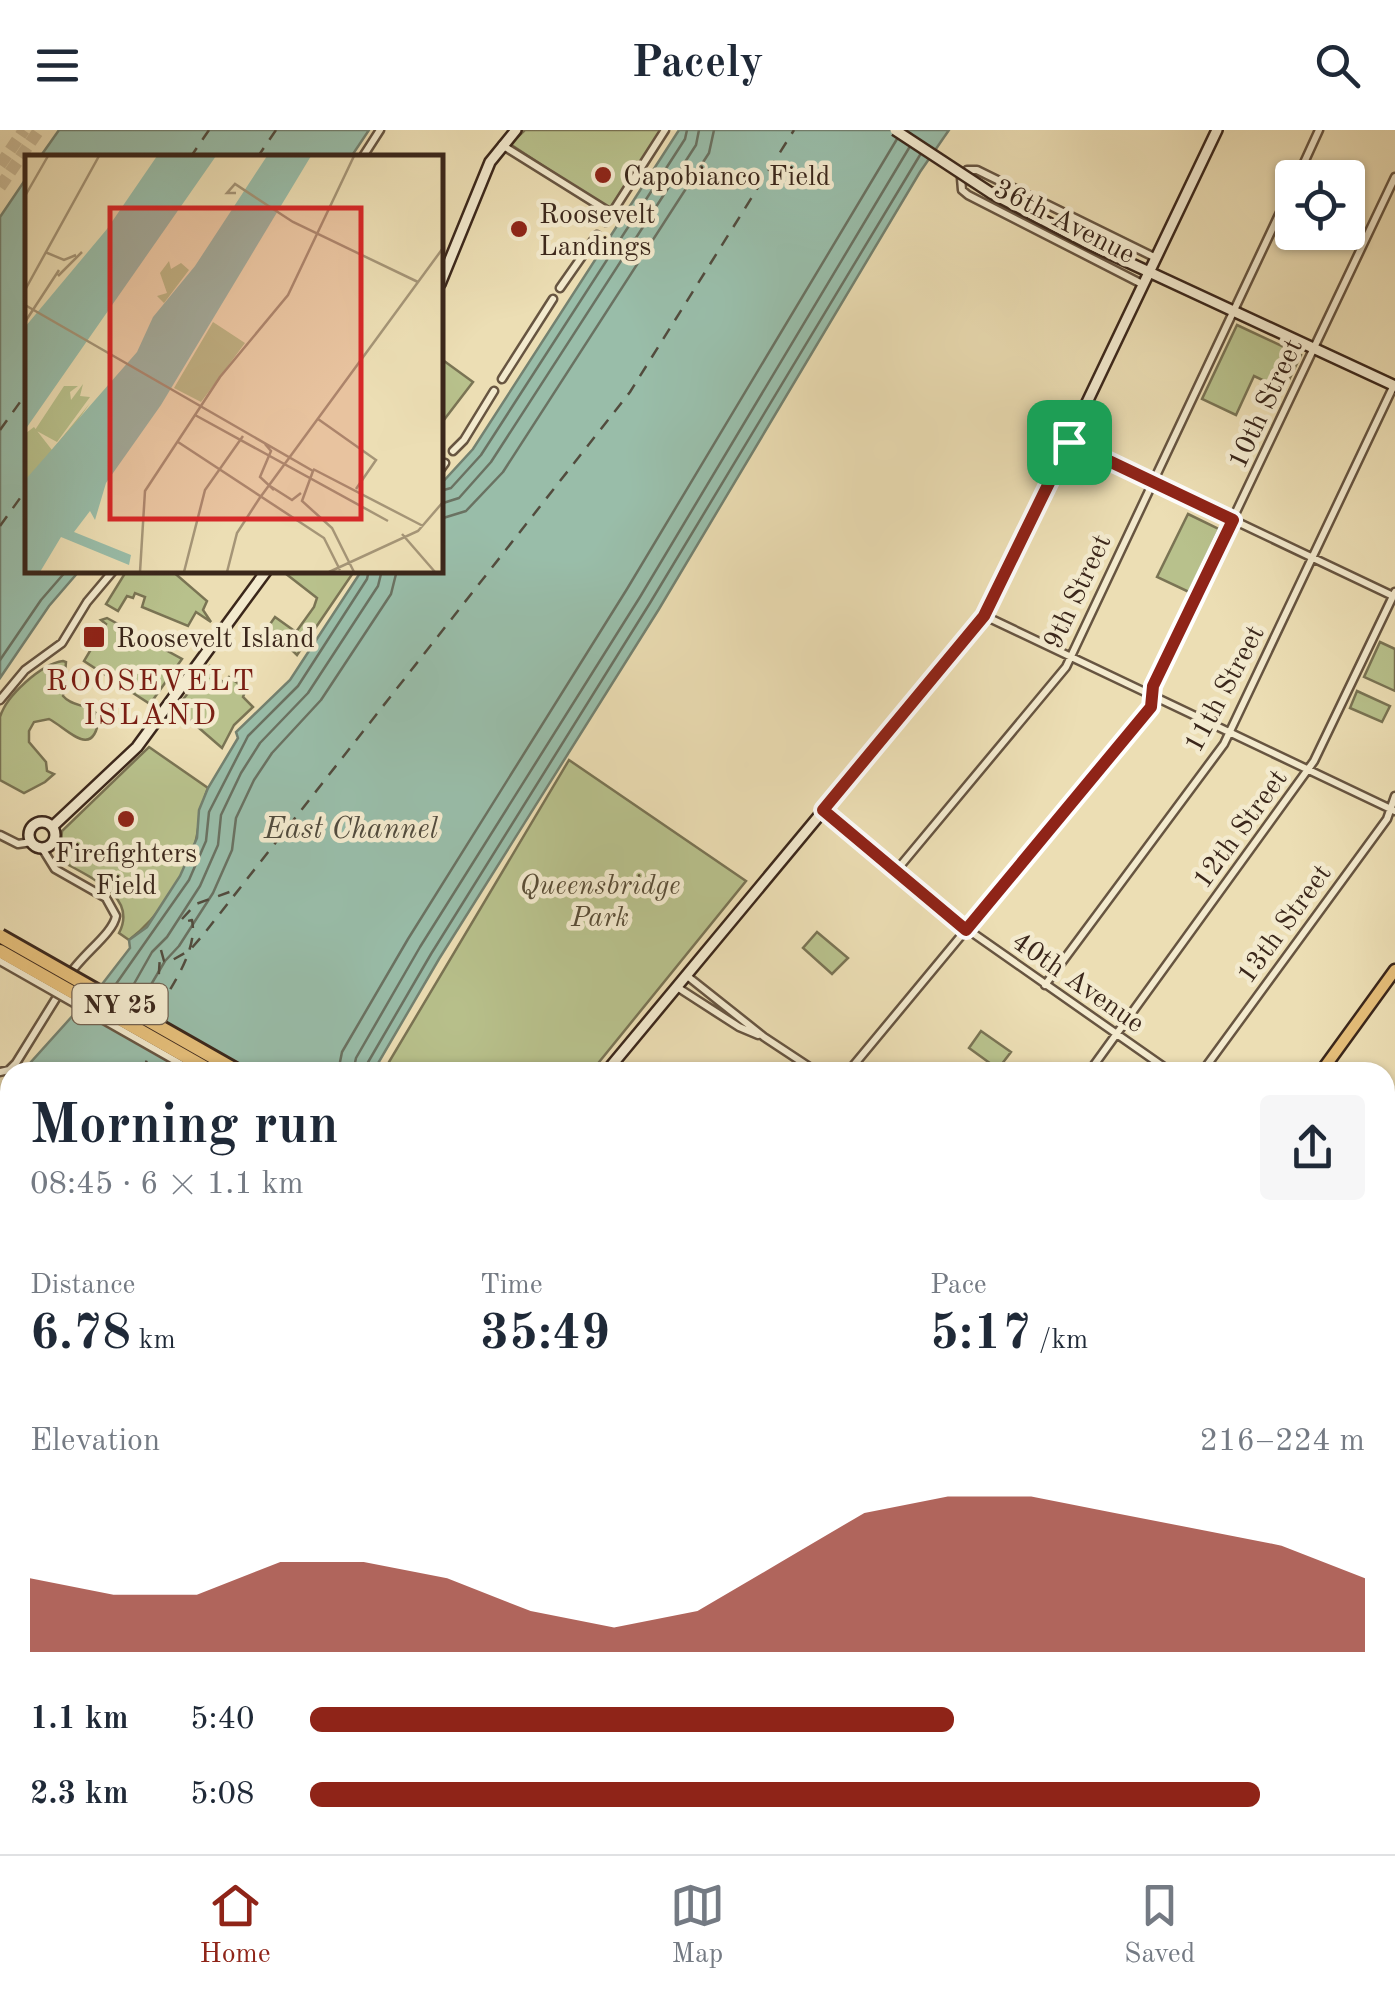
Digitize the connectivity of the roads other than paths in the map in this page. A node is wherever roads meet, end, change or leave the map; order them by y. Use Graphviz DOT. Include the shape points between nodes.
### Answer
graph roads {
  1 [pos="380,130"];
  2 [pos="516,130"];
  3 [pos="665,130"];
  4 [pos="895,130"];
  5 [pos="1217,130"];
  6 [pos="1320,130"];
  7 [pos="502,144"];
  8 [pos="364,155"];
  9 [pos="1306,160"];
  10 [pos="1395,178"];
  11 [pos="611,213"];
  12 [pos="606,222"];
  13 [pos="1275,223"];
  14 [pos="598,235"];
  15 [pos="1157,259"];
  16 [pos="1150,272"];
  17 [pos="442,279"];
  18 [pos="1144,285"];
  19 [pos="560,288"];
  20 [pos="553,299"];
  21 [pos="1234,309"];
  22 [pos="1315,348"];
  23 [pos="502,380"];
  24 [pos="1395,385"];
  25 [pos="494,391"];
  26 [pos="1069,442"];
  27 [pos="453,451"];
  28 [pos="1153,482"];
  29 [pos="1233,520"];
  30 [pos="1313,558"];
  31 [pos="112,572"];
  32 [pos="266,572"];
  33 [pos="1394,594"];
  34 [pos="984,616"];
  35 [pos="1070,658"];
  36 [pos="1152,696"];
  37 [pos="0,700"];
  38 [pos="1230,733"];
  39 [pos="1308,770"];
  40 [pos="1395,796"];
  41 [pos="823,810"];
  42 [pos="1393,810"];
  43 [pos="52,826"];
  44 [pos="0,835"];
  45 [pos="37,845"];
  46 [pos="896,871"];
  47 [pos="966,930"];
  48 [pos="0,938"];
  49 [pos="0,956"];
  50 [pos="686,975"];
  51 [pos="1393,978"];
  52 [pos="1045,985"];
  53 [pos="676,987"];
  54 [pos="1116,1034"];
  55 [pos="764,1037"];
  56 [pos="17,1062"];
  57 [pos="177,1062"];
  58 [pos="188,1062"];
  59 [pos="195,1062"];
  60 [pos="214,1062"];
  61 [pos="222,1062"];
  62 [pos="614,1062"];
  63 [pos="801,1062"];
  64 [pos="856,1062"];
  65 [pos="1096,1062"];
  66 [pos="1157,1062"];
  67 [pos="1209,1062"];
  68 [pos="1329,1062"];
  1 -- 8 [label="street"];
  2 -- 7 [label="main road"];
  3 -- 11 [label="street"];
  4 -- 16 [label="main road, 36th Avenue, bridge" via="991,193"];
  5 -- 15 [label="main road"];
  6 -- 9 [label="street"];
  7 -- 11 [label="street"];
  7 -- 17 [label="main road"];
  10 -- 22 [label="street, 10th Street"];
  11 -- 12 [label="street"];
  13 -- 21 [label="street, 9th Street"];
  14 -- 19 [label="street"];
  15 -- 16 [label="main road"];
  15 -- 18 [label="street, 36th Avenue" via="978,170 961,178 968,196"];
  16 -- 18 [label="main road"];
  16 -- 21 [label="main road, 36th Avenue"];
  18 -- 26 [label="main road"];
  20 -- 23 [label="street"];
  21 -- 22 [label="main road, 36th Avenue"];
  21 -- 28 [label="street, 9th Street"];
  22 -- 24 [label="main road, 36th Avenue"];
  22 -- 29 [label="street, 10th Street"];
  24 -- 30 [label="street, 11th Street"];
  25 -- 27 [label="street"];
  26 -- 28 [label="street"];
  26 -- 34 [label="main road"];
  28 -- 29 [label="street"];
  28 -- 35 [label="street, 9th Street"];
  29 -- 30 [label="street"];
  29 -- 36 [label="street, 10th Street"];
  30 -- 33 [label="street"];
  30 -- 38 [label="street, 11th Street"];
  31 -- 37 [label="street" via="62,643 25,670"];
  32 -- 43 [label="main road" via="138,747"];
  33 -- 39 [label="street, 12th Street"];
  34 -- 35 [label="street"];
  34 -- 41 [label="main road"];
  35 -- 36 [label="street"];
  35 -- 46 [label="street, 9th Street"];
  36 -- 38 [label="street"];
  36 -- 47 [label="street, 10th Street" via="1151,707"];
  38 -- 39 [label="street"];
  38 -- 52 [label="street, 11th Street"];
  39 -- 42 [label="street"];
  39 -- 54 [label="street, 12th Street"];
  40 -- 42 [label="street, 13th Street"];
  41 -- 46 [label="street, 40th Avenue"];
  41 -- 50 [label="main road"];
  42 -- 67 [label="street, 13th Street"];
  43 -- 45 [label="main road" via="54,839"];
  43 -- 45 [label="main road" via="35,824 30,835"];
  44 -- 45 [label="street"];
  45 -- 56 [label="street" via="55,869 108,900 116,919 76,963"];
  46 -- 47 [label="street, 40th Avenue"];
  47 -- 52 [label="street, 40th Avenue"];
  47 -- 64 [label="street, 10th Street"];
  48 -- 60 [label="highway, bridge"];
  48 -- 61 [label="highway, NY 25, bridge"];
  49 -- 57 [label="street, bridge"];
  49 -- 58 [label="highway, NY 25, bridge"];
  49 -- 59 [label="highway, bridge"];
  50 -- 53 [label="main road"];
  50 -- 55 [label="street"];
  51 -- 68 [label="main road"];
  52 -- 54 [label="street, 40th Avenue"];
  53 -- 55 [label="street"];
  53 -- 62 [label="main road"];
  54 -- 65 [label="street, 12th Street"];
  54 -- 66 [label="street, 40th Avenue"];
  55 -- 63 [label="street"];
}
